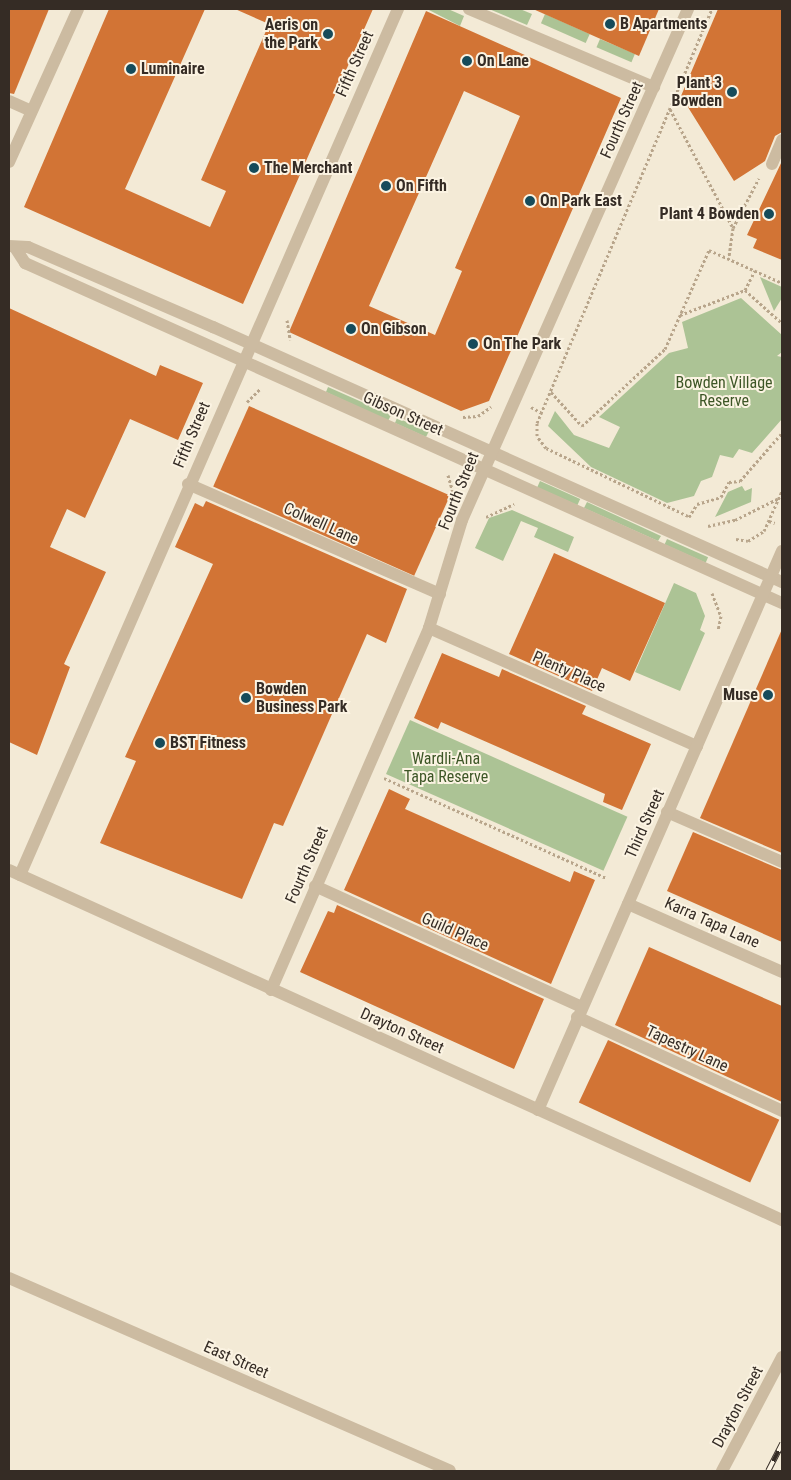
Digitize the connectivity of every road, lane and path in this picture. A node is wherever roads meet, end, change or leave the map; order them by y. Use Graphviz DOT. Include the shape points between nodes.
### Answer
graph roads {
  1 [pos="78,9"];
  2 [pos="398,9"];
  3 [pos="469,9"];
  4 [pos="688,9"];
  5 [pos="712,9"];
  6 [pos="654,87"];
  7 [pos="9,101"];
  8 [pos="669,108"];
  9 [pos="31,111"];
  10 [pos="782,140"];
  11 [pos="9,162"];
  12 [pos="772,164"];
  13 [pos="733,228"];
  14 [pos="12,248"];
  15 [pos="729,257"];
  16 [pos="755,270"];
  17 [pos="782,283"];
  18 [pos="745,290"];
  19 [pos="680,315"];
  20 [pos="782,323"];
  21 [pos="249,343"];
  22 [pos="242,358"];
  23 [pos="264,387"];
  24 [pos="551,392"];
  25 [pos="227,394"];
  26 [pos="495,399"];
  27 [pos="457,415"];
  28 [pos="782,433"];
  29 [pos="492,453"];
  30 [pos="440,468"];
  31 [pos="485,469"];
  32 [pos="188,484"];
  33 [pos="782,491"];
  34 [pos="454,497"];
  35 [pos="780,498"];
  36 [pos="689,517"];
  37 [pos="696,520"];
  38 [pos="769,521"];
  39 [pos="702,523"];
  40 [pos="775,523"];
  41 [pos="708,526"];
  42 [pos="716,530"];
  43 [pos="732,538"];
  44 [pos="782,551"];
  45 [pos="776,580"];
  46 [pos="707,587"];
  47 [pos="440,594"];
  48 [pos="763,594"];
  49 [pos="782,603"];
  50 [pos="429,628"];
  51 [pos="718,630"];
  52 [pos="696,746"];
  53 [pos="378,775"];
  54 [pos="668,812"];
  55 [pos="782,862"];
  56 [pos="14,872"];
  57 [pos="607,878"];
  58 [pos="315,886"];
  59 [pos="628,904"];
  60 [pos="782,972"];
  61 [pos="271,990"];
  62 [pos="580,1012"];
  63 [pos="538,1110"];
  64 [pos="782,1111"];
  65 [pos="782,1220"];
  66 [pos="9,1278"];
  67 [pos="782,1357"];
  68 [pos="450,1471"];
  69 [pos="722,1471"];
  1 -- 9 [label="street"];
  2 -- 21 [label="street, Fifth Street"];
  3 -- 6 [label="street"];
  4 -- 6 [label="street, Fourth Street"];
  5 -- 8 [label="path"];
  6 -- 29 [label="street, Fourth Street"];
  7 -- 9 [label="street"];
  8 -- 13 [label="path"];
  8 -- 24 [label="path"];
  9 -- 11 [label="street"];
  10 -- 12 [label="street"];
  12 -- 13 [label="path" via="752,185"];
  13 -- 15 [label="path"];
  14 -- 21 [label="street, Gibson Street" via="28,247"];
  14 -- 22 [label="street, Gibson Street" via="25,263"];
  15 -- 16 [label="path"];
  15 -- 19 [label="path" via="710,250"];
  16 -- 17 [label="path"];
  16 -- 18 [label="path"];
  18 -- 19 [label="path"];
  18 -- 20 [label="path"];
  19 -- 24 [label="path" via="665,349 582,426"];
  21 -- 22 [label="street, Fifth Street"];
  21 -- 29 [label="street, Gibson Street"];
  22 -- 25 [label="street, Fifth Street"];
  22 -- 31 [label="street, Gibson Street"];
  23 -- 25 [label="path" via="256,392 251,403"];
  24 -- 36 [label="path" via="537,423 537,436 546,448"];
  25 -- 32 [label="street, Fifth Street"];
  26 -- 27 [label="path" via="478,416"];
  28 -- 36 [label="path" via="740,481 729,482 721,497 697,504"];
  29 -- 31 [label="street, Fourth Street"];
  29 -- 45 [label="street, Gibson Street"];
  30 -- 34 [label="path" via="447,472"];
  31 -- 47 [label="street, Fourth Street" via="462,520"];
  31 -- 48 [label="street, Gibson Street"];
  32 -- 47 [label="street, Colwell Lane"];
  32 -- 56 [label="street, Fifth Street"];
  33 -- 35 [label="path"];
  35 -- 38 [label="path"];
  35 -- 41 [label="path" via="736,520"];
  36 -- 37 [label="path"];
  38 -- 40 [label="path"];
  38 -- 43 [label="path" via="764,531 748,541"];
  39 -- 41 [label="path"];
  41 -- 42 [label="path"];
  44 -- 45 [label="street, Third Street"];
  45 -- 48 [label="street, Third Street"];
  46 -- 51 [label="path" via="718,600 721,616"];
  47 -- 50 [label="street, Fourth Street"];
  48 -- 49 [label="street, Gibson Street"];
  48 -- 52 [label="street, Third Street"];
  50 -- 52 [label="street, Plenty Place"];
  50 -- 58 [label="street, Fourth Street"];
  52 -- 54 [label="street, Third Street"];
  53 -- 57 [label="path"];
  54 -- 55 [label="street"];
  54 -- 59 [label="street, Third Street"];
  56 -- 61 [label="street, Drayton Street"];
  58 -- 61 [label="street, Fourth Street"];
  58 -- 62 [label="street, Guild Place"];
  59 -- 60 [label="street, Karra Tapa Lane"];
  59 -- 62 [label="street, Third Street"];
  61 -- 63 [label="street, Drayton Street"];
  62 -- 63 [label="street, Third Street"];
  62 -- 64 [label="street, Tapestry Lane"];
  63 -- 65 [label="street, Drayton Street"];
  66 -- 68 [label="street, East Street"];
  67 -- 69 [label="street, Drayton Street"];
}
